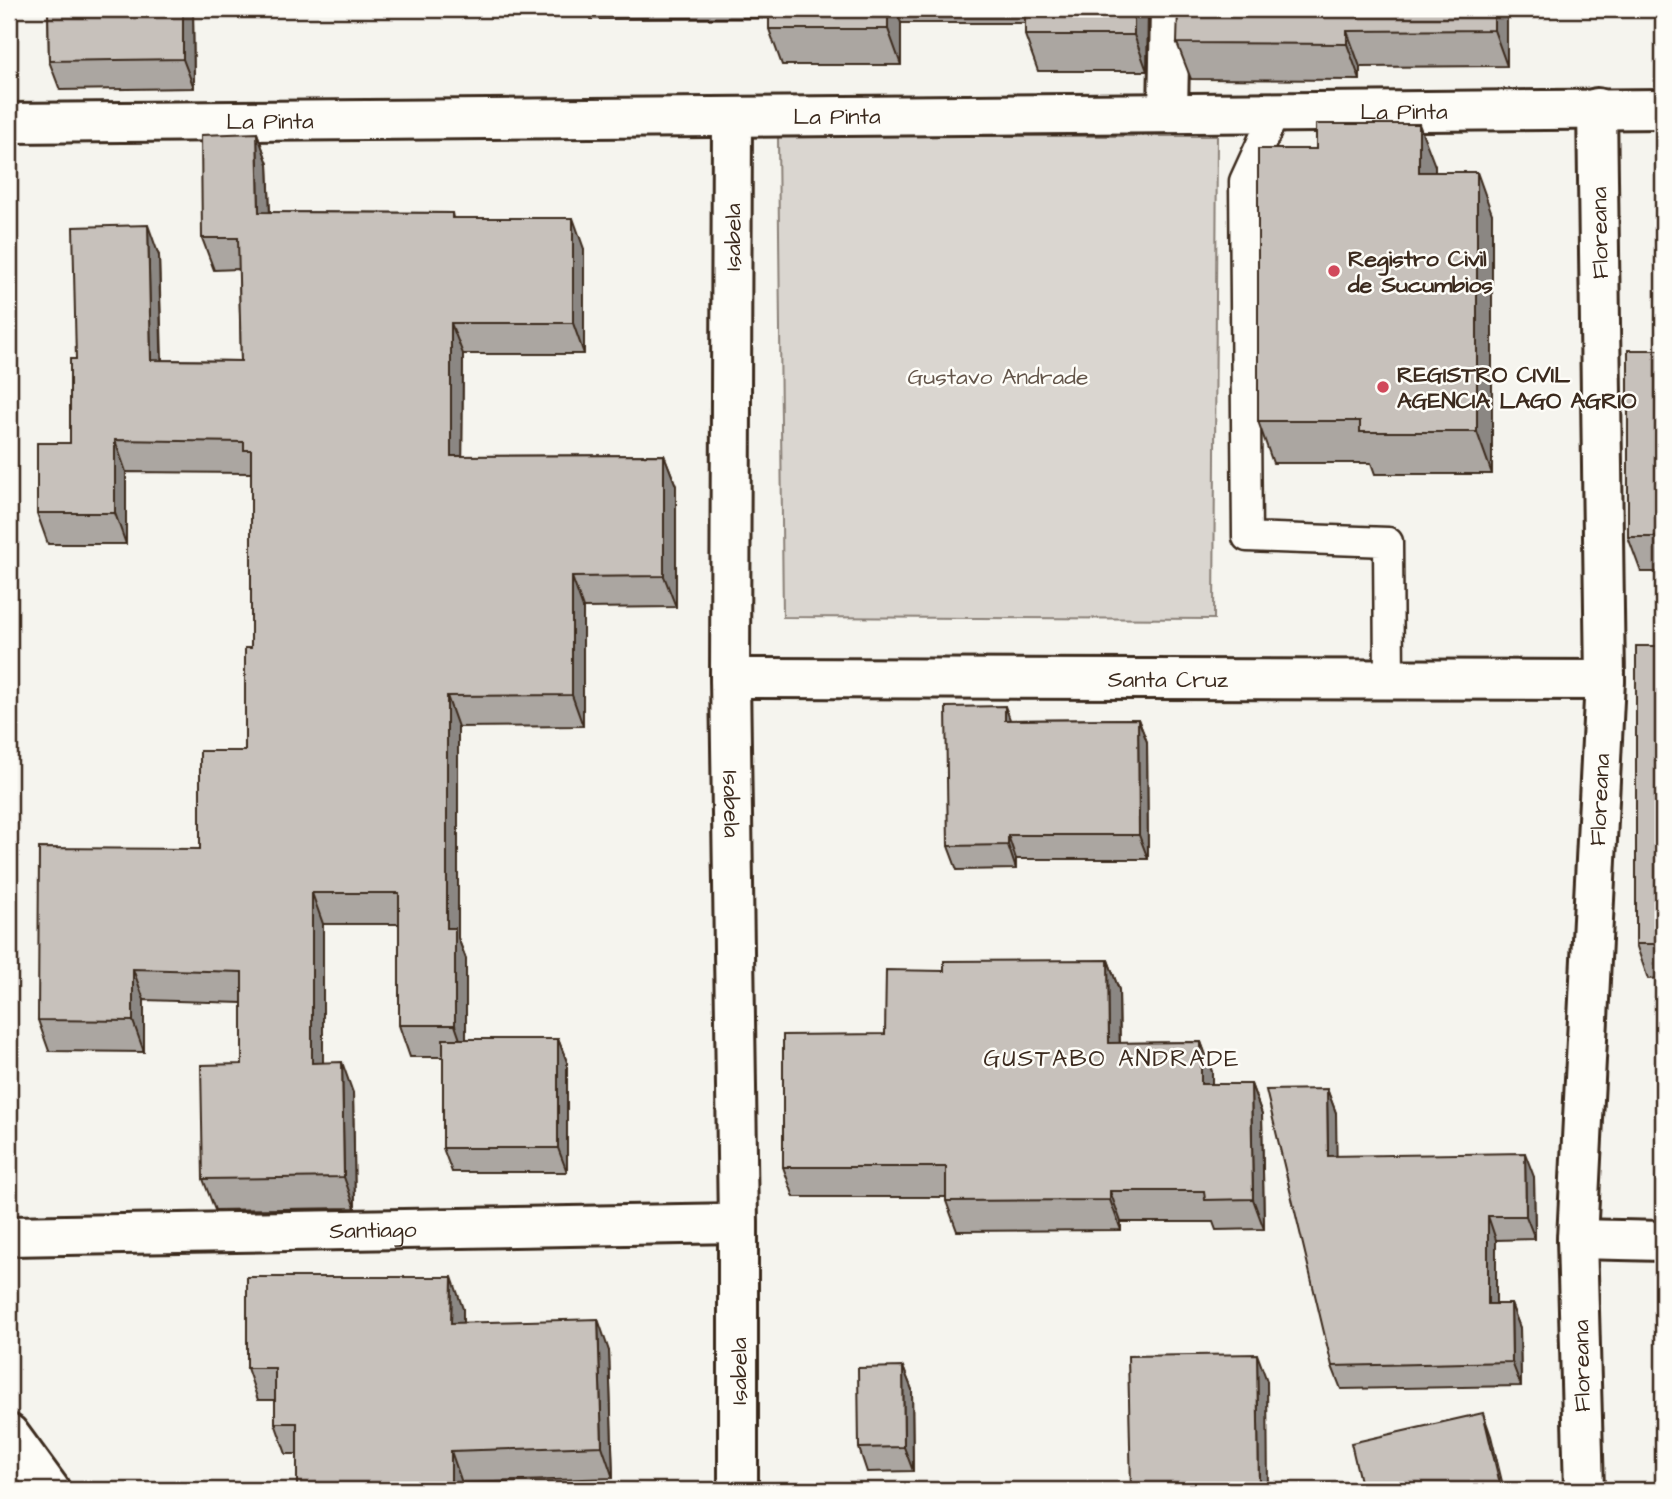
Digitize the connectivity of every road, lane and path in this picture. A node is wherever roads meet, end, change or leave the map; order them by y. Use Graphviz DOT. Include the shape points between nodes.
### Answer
graph roads {
  1 [pos="1170,9"];
  2 [pos="1597,108"];
  3 [pos="1663,109"];
  4 [pos="1276,111"];
  5 [pos="1168,112"];
  6 [pos="732,118"];
  7 [pos="9,123"];
  8 [pos="730,678"];
  9 [pos="1390,680"];
  10 [pos="1605,680"];
  11 [pos="738,1223"];
  12 [pos="9,1236"];
  13 [pos="1577,1240"];
  14 [pos="1663,1241"];
  15 [pos="9,1434"];
  16 [pos="50,1490"];
  17 [pos="738,1490"];
  18 [pos="1584,1490"];
  1 -- 5 [label="main road"];
  2 -- 3 [label="main road, La Pinta"];
  2 -- 4 [label="main road, La Pinta"];
  2 -- 10 [label="main road, Floreana"];
  4 -- 5 [label="main road, La Pinta"];
  4 -- 9 [label="lane" via="1244,181 1247,537 1388,542"];
  5 -- 6 [label="main road, La Pinta"];
  6 -- 7 [label="main road, La Pinta"];
  6 -- 8 [label="main road, Isabela"];
  8 -- 9 [label="main road, Santa Cruz"];
  8 -- 11 [label="main road, Isabela"];
  9 -- 10 [label="main road, Santa Cruz"];
  10 -- 13 [label="main road, Floreana"];
  11 -- 12 [label="main road, Santiago"];
  11 -- 17 [label="main road, Isabela"];
  13 -- 14 [label="main road"];
  13 -- 18 [label="main road, Floreana"];
  15 -- 16 [label="main road"];
}
